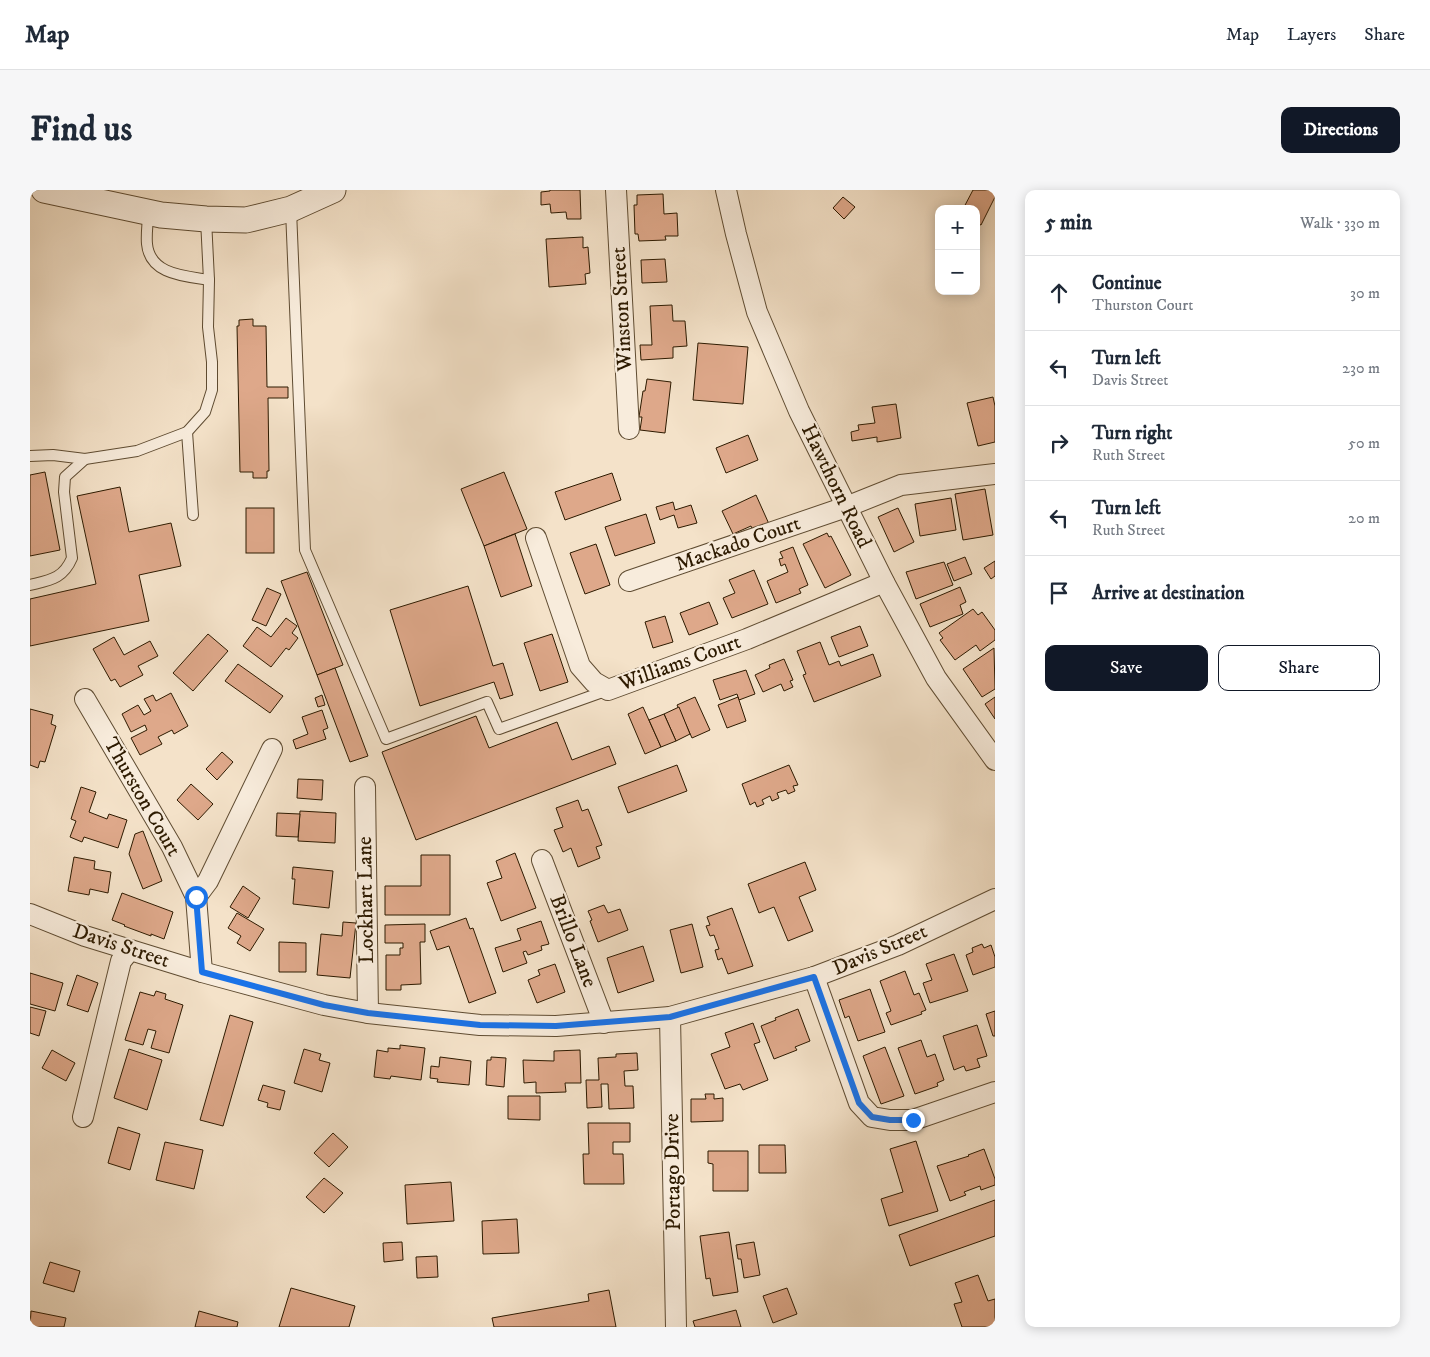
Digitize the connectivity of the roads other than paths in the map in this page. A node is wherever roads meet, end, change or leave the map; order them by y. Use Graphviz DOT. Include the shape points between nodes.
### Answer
graph roads {
  1 [pos="44,190"];
  2 [pos="616,190"];
  3 [pos="726,190"];
  4 [pos="325,193"];
  5 [pos="291,208"];
  6 [pos="148,212"];
  7 [pos="206,219"];
  8 [pos="209,280"];
  9 [pos="629,429"];
  10 [pos="187,432"];
  11 [pos="30,456"];
  12 [pos="85,459"];
  13 [pos="995,474"];
  14 [pos="846,506"];
  15 [pos="193,515"];
  16 [pos="536,538"];
  17 [pos="629,581"];
  18 [pos="884,582"];
  19 [pos="30,585"];
  20 [pos="608,690"];
  21 [pos="85,699"];
  22 [pos="272,748"];
  23 [pos="995,760"];
  24 [pos="365,787"];
  25 [pos="542,860"];
  26 [pos="196,897"];
  27 [pos="995,899"];
  28 [pos="30,914"];
  29 [pos="130,950"];
  30 [pos="202,972"];
  31 [pos="814,977"];
  32 [pos="368,1013"];
  33 [pos="670,1017"];
  34 [pos="604,1023"];
  35 [pos="995,1092"];
  36 [pos="82,1117"];
  37 [pos="676,1327"];
  1 -- 6 [label="street"];
  2 -- 9 [label="street, Winston Street"];
  3 -- 14 [label="street, Hawthorn Road" via="757,312 799,412"];
  4 -- 5 [label="street"];
  5 -- 7 [label="street" via="246,220"];
  5 -- 20 [label="lane" via="304,550 386,739 487,702 499,729"];
  6 -- 7 [label="street"];
  6 -- 8 [label="lane" via="147,245 151,258 161,269"];
  7 -- 8 [label="lane"];
  8 -- 10 [label="lane" via="212,390 204,412"];
  10 -- 12 [label="lane" via="137,451"];
  10 -- 15 [label="lane"];
  11 -- 12 [label="lane"];
  12 -- 19 [label="lane" via="65,477 72,558 68,568 50,580"];
  13 -- 14 [label="street, Mackado Court" via="901,485"];
  14 -- 17 [label="street, Mackado Court"];
  14 -- 18 [label="street, Hawthorn Road"];
  16 -- 20 [label="street, Williams Court" via="580,666 594,682"];
  18 -- 20 [label="street, Williams Court" via="747,639"];
  18 -- 23 [label="street, Hawthorn Road" via="936,678"];
  21 -- 26 [label="street, Thurston Court" via="172,847"];
  22 -- 26 [label="street" via="208,881"];
  24 -- 32 [label="street, Lockhart Lane"];
  25 -- 34 [label="street, Brillo Lane"];
  26 -- 30 [label="street, Thurston Court"];
  27 -- 31 [label="street, Davis Street" via="898,945"];
  28 -- 29 [label="street, Davis Street"];
  29 -- 30 [label="street, Davis Street"];
  29 -- 36 [label="street" via="121,961"];
  30 -- 32 [label="street, Davis Street" via="324,1005"];
  31 -- 33 [label="street, Davis Street"];
  31 -- 35 [label="street" via="859,1103 872,1117 913,1120"];
  32 -- 34 [label="street, Davis Street" via="480,1025"];
  33 -- 34 [label="street, Davis Street"];
  33 -- 37 [label="street, Portago Drive"];
}
